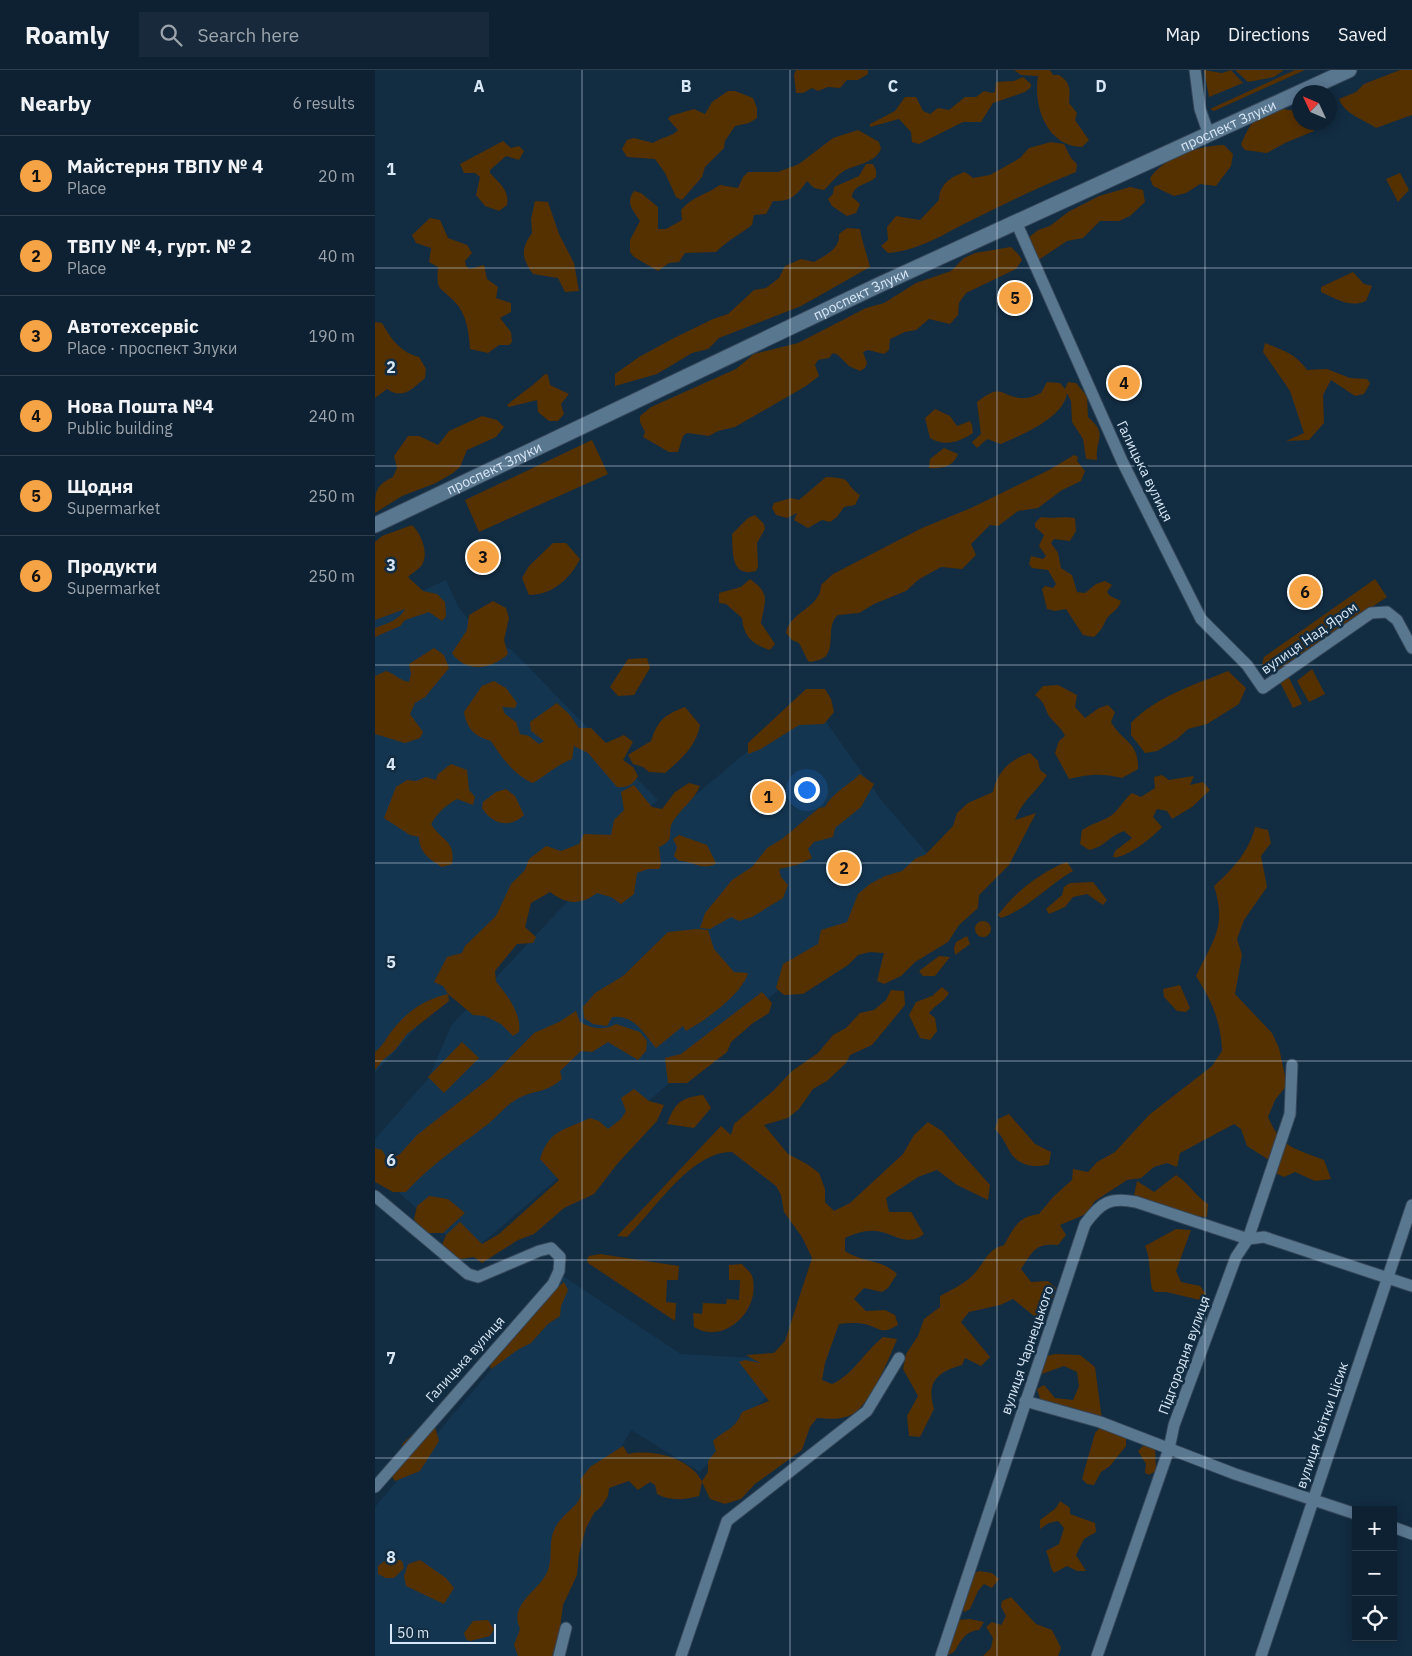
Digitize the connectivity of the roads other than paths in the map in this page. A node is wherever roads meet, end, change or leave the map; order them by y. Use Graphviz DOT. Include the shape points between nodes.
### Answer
graph roads {
  1 [pos="1195,70"];
  2 [pos="1349,70"];
  3 [pos="1208,132"];
  4 [pos="1017,222"];
  5 [pos="375,525"];
  6 [pos="1412,648"];
  7 [pos="1263,688"];
  8 [pos="1292,1065"];
  9 [pos="375,1196"];
  10 [pos="1412,1204"];
  11 [pos="1248,1239"];
  12 [pos="1389,1278"];
  13 [pos="1412,1286"];
  14 [pos="899,1358"];
  15 [pos="1025,1401"];
  16 [pos="1169,1449"];
  17 [pos="375,1487"];
  18 [pos="1313,1498"];
  19 [pos="1352,1513"];
  20 [pos="1397,1528"];
  21 [pos="1412,1534"];
  22 [pos="567,1628"];
  23 [pos="559,1656"];
  24 [pos="681,1656"];
  25 [pos="941,1656"];
  26 [pos="1097,1656"];
  27 [pos="1261,1656"];
  1 -- 3 [label="street" via="1200,109"];
  2 -- 3 [label="main road, проспект Злуки"];
  3 -- 4 [label="main road, проспект Злуки"];
  4 -- 5 [label="main road, проспект Злуки"];
  4 -- 7 [label="street, Галицька вулиця" via="1122,461 1201,619 1247,665"];
  6 -- 7 [label="street, вулиця Над Яром" via="1397,620 1387,612 1371,613"];
  8 -- 11 [label="street, Підгородня вулиця" via="1290,1114"];
  9 -- 17 [label="street, Галицька вулиця" via="468,1274 478,1277 551,1248 560,1257 553,1284"];
  10 -- 12 [label="street, вулиця Квітки Цісик"];
  11 -- 12 [label="street, вулиця Чарнецького" via="1264,1237"];
  11 -- 15 [label="street, вулиця Чарнецького" via="1136,1202 1117,1199 1102,1205 1085,1224"];
  11 -- 16 [label="street, Підгородня вулиця" via="1236,1257"];
  12 -- 13 [label="street, вулиця Чарнецького"];
  12 -- 18 [label="street, вулиця Квітки Цісик"];
  14 -- 24 [label="street" via="867,1411 727,1521"];
  15 -- 16 [label="street" via="1100,1422"];
  15 -- 25 [label="street, вулиця Чарнецького"];
  16 -- 18 [label="street"];
  16 -- 26 [label="street, Підгородня вулиця"];
  18 -- 19 [label="street"];
  18 -- 27 [label="street, вулиця Квітки Цісик"];
  20 -- 21 [label="street"];
  22 -- 23 [label="street"];
}
